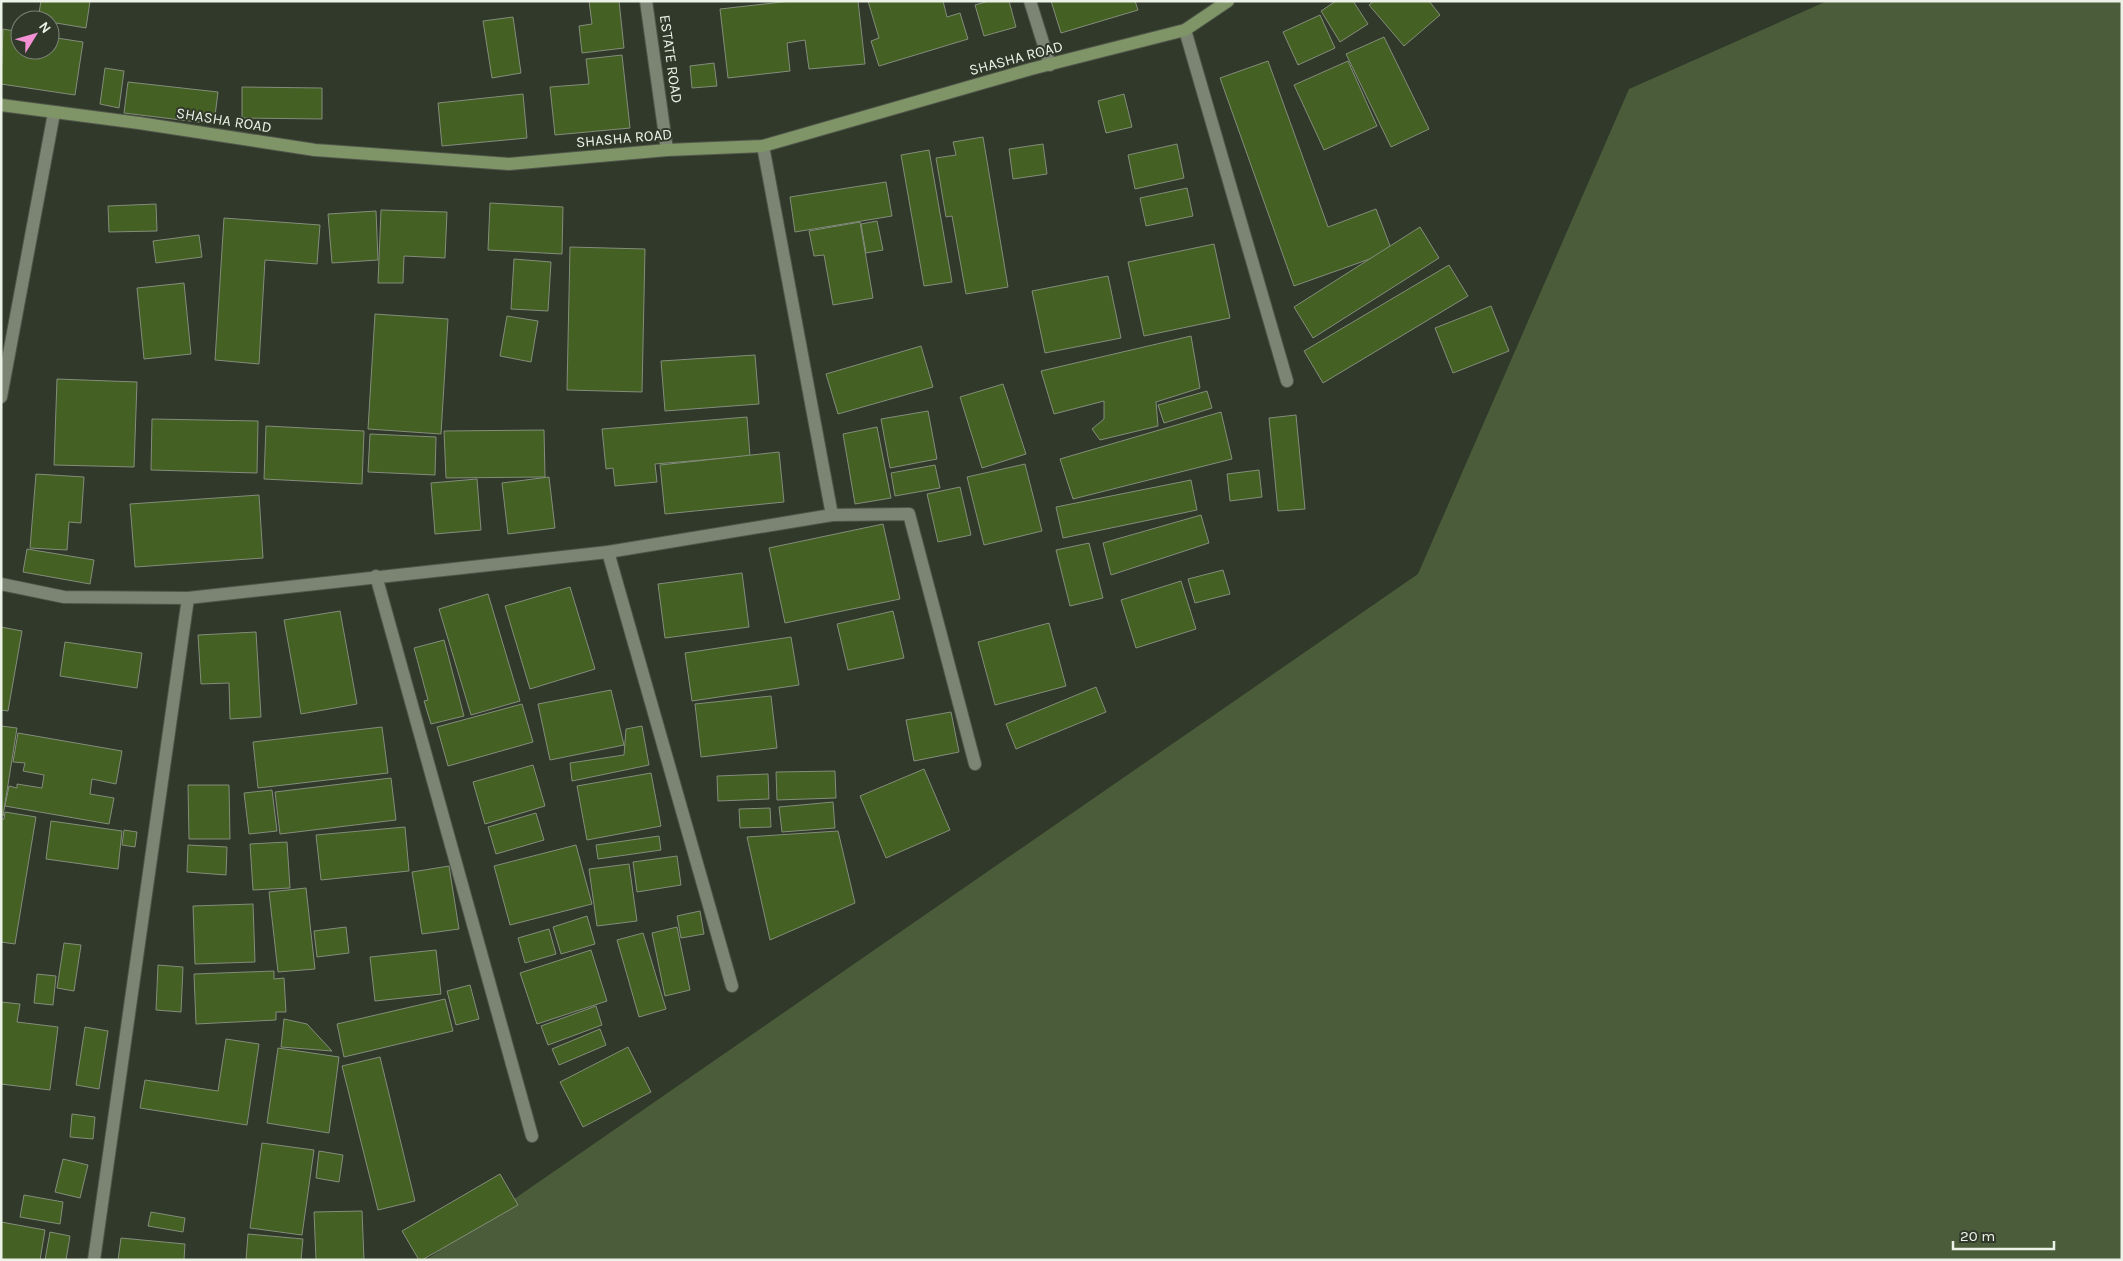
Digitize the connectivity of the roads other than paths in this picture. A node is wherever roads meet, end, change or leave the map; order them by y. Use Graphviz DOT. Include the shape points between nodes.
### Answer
graph roads {
  1 [pos="646,1"];
  2 [pos="1030,1"];
  3 [pos="1228,1"];
  4 [pos="1185,30"];
  5 [pos="1050,65"];
  6 [pos="1,106"];
  7 [pos="54,113"];
  8 [pos="763,146"];
  9 [pos="667,150"];
  10 [pos="1287,381"];
  11 [pos="1,397"];
  12 [pos="832,515"];
  13 [pos="608,552"];
  14 [pos="376,576"];
  15 [pos="1,584"];
  16 [pos="188,598"];
  17 [pos="974,764"];
  18 [pos="732,986"];
  19 [pos="532,1136"];
  20 [pos="94,1260"];
  1 -- 9 [label="street, ESTATE ROAD"];
  2 -- 5 [label="street"];
  3 -- 4 [label="street, SHASHA ROAD"];
  4 -- 5 [label="street, SHASHA ROAD"];
  4 -- 10 [label="street"];
  5 -- 8 [label="street, SHASHA ROAD"];
  6 -- 7 [label="street, SHASHA ROAD"];
  7 -- 9 [label="street, SHASHA ROAD" via="315,150 509,164"];
  7 -- 11 [label="street"];
  8 -- 9 [label="street, SHASHA ROAD"];
  8 -- 12 [label="street"];
  12 -- 13 [label="street"];
  12 -- 17 [label="street" via="909,514"];
  13 -- 14 [label="street"];
  13 -- 18 [label="street"];
  14 -- 16 [label="street"];
  14 -- 19 [label="street"];
  15 -- 16 [label="street" via="64,597"];
  16 -- 20 [label="street"];
}
